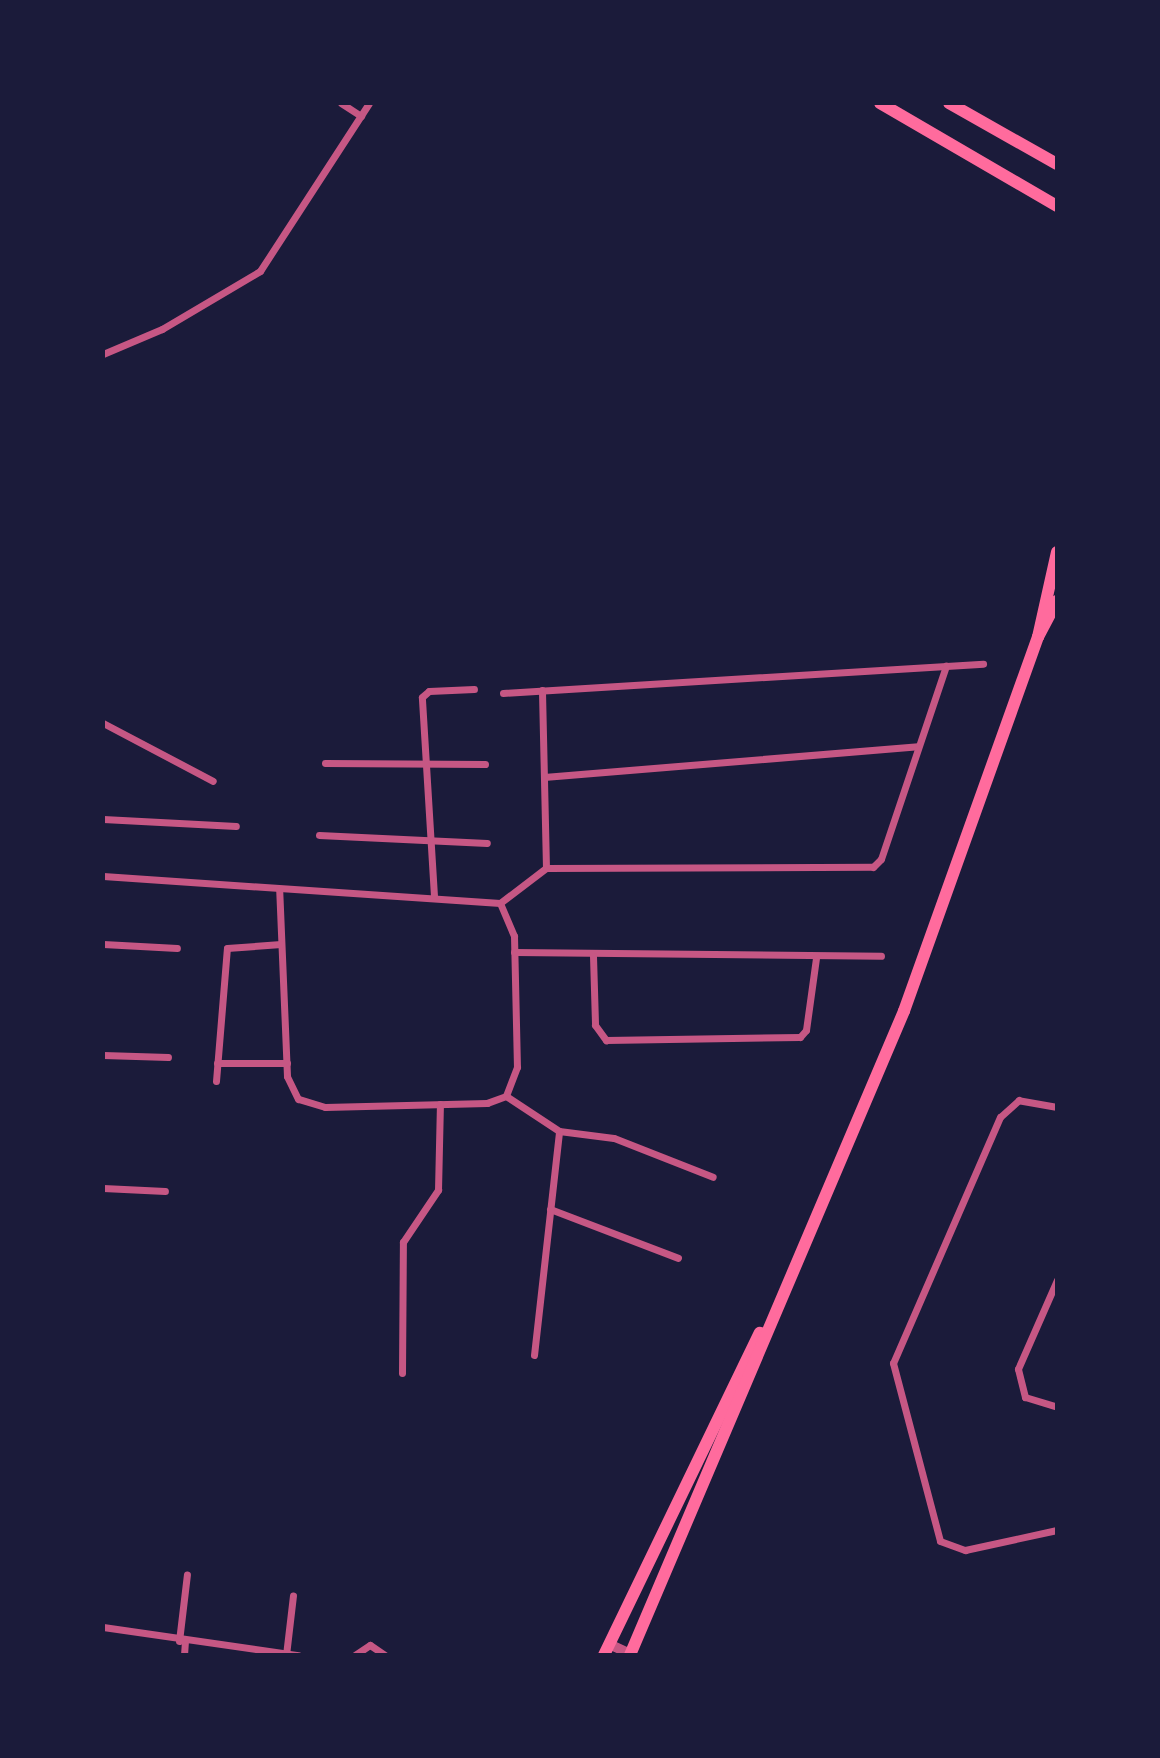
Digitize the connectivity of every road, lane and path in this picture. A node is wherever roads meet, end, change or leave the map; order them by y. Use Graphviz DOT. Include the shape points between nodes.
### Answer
graph roads {
  1 [pos="341,103"];
  2 [pos="369,103"];
  3 [pos="880,103"];
  4 [pos="948,103"];
  5 [pos="361,116"];
  6 [pos="1057,164"];
  7 [pos="1057,206"];
  8 [pos="103,354"];
  9 [pos="1057,552"];
  10 [pos="1057,601"];
  11 [pos="1038,637"];
  12 [pos="984,664"];
  13 [pos="946,666"];
  14 [pos="474,689"];
  15 [pos="541,690"];
  16 [pos="503,693"];
  17 [pos="103,723"];
  18 [pos="918,746"];
  19 [pos="325,763"];
  20 [pos="425,764"];
  21 [pos="485,764"];
  22 [pos="544,777"];
  23 [pos="213,781"];
  24 [pos="103,819"];
  25 [pos="236,826"];
  26 [pos="319,835"];
  27 [pos="433,842"];
  28 [pos="487,843"];
  29 [pos="547,869"];
  30 [pos="103,876"];
  31 [pos="279,889"];
  32 [pos="434,896"];
  33 [pos="500,904"];
  34 [pos="103,944"];
  35 [pos="281,944"];
  36 [pos="177,948"];
  37 [pos="514,952"];
  38 [pos="593,956"];
  39 [pos="881,956"];
  40 [pos="817,958"];
  41 [pos="103,1055"];
  42 [pos="168,1057"];
  43 [pos="217,1063"];
  44 [pos="287,1063"];
  45 [pos="216,1082"];
  46 [pos="506,1096"];
  47 [pos="440,1104"];
  48 [pos="1057,1107"];
  49 [pos="559,1131"];
  50 [pos="713,1177"];
  51 [pos="103,1188"];
  52 [pos="165,1191"];
  53 [pos="550,1209"];
  54 [pos="678,1258"];
  55 [pos="1057,1280"];
  56 [pos="772,1315"];
  57 [pos="534,1355"];
  58 [pos="402,1373"];
  59 [pos="1057,1407"];
  60 [pos="1057,1530"];
  61 [pos="187,1574"];
  62 [pos="293,1595"];
  63 [pos="103,1627"];
  64 [pos="182,1641"];
  65 [pos="607,1649"];
  66 [pos="286,1654"];
  67 [pos="631,1654"];
  68 [pos="184,1655"];
  69 [pos="298,1655"];
  70 [pos="355,1655"];
  71 [pos="385,1655"];
  1 -- 5 [label="street"];
  2 -- 5 [label="street"];
  3 -- 7 [label="main road"];
  4 -- 6 [label="main road"];
  5 -- 8 [label="street" via="260,271 162,330"];
  9 -- 11 [label="main road"];
  10 -- 11 [label="main road"];
  11 -- 56 [label="main road" via="904,1011"];
  12 -- 13 [label="street"];
  13 -- 15 [label="street"];
  13 -- 18 [label="street"];
  14 -- 20 [label="street" via="423,695"];
  15 -- 16 [label="street"];
  15 -- 22 [label="street"];
  17 -- 23 [label="street"];
  18 -- 22 [label="street"];
  18 -- 29 [label="street" via="881,859 873,867"];
  19 -- 20 [label="street"];
  20 -- 21 [label="street"];
  20 -- 27 [label="street"];
  22 -- 29 [label="street"];
  24 -- 25 [label="street"];
  26 -- 27 [label="street"];
  27 -- 28 [label="street"];
  27 -- 32 [label="street"];
  29 -- 33 [label="street"];
  30 -- 31 [label="street"];
  31 -- 32 [label="street"];
  31 -- 35 [label="street"];
  32 -- 33 [label="street"];
  33 -- 37 [label="street" via="512,922"];
  34 -- 36 [label="street"];
  35 -- 43 [label="street" via="227,948"];
  35 -- 44 [label="street"];
  37 -- 38 [label="street"];
  37 -- 46 [label="street" via="517,1068"];
  38 -- 40 [label="street"];
  38 -- 40 [label="street" via="594,1026 606,1040 800,1037 806,1030"];
  39 -- 40 [label="street"];
  41 -- 42 [label="street"];
  43 -- 44 [label="street"];
  43 -- 45 [label="street"];
  44 -- 47 [label="street" via="293,1093 316,1107"];
  46 -- 47 [label="street"];
  46 -- 49 [label="street"];
  47 -- 58 [label="street" via="438,1190 402,1242"];
  48 -- 60 [label="street" via="1019,1100 1000,1117 899,1340 893,1372 940,1541 965,1550"];
  49 -- 50 [label="street" via="614,1138"];
  49 -- 53 [label="street"];
  51 -- 52 [label="street"];
  53 -- 54 [label="street"];
  53 -- 57 [label="street"];
  55 -- 59 [label="street" via="1018,1369 1025,1397"];
  56 -- 65 [label="main road"];
  56 -- 67 [label="main road" via="739,1409"];
  61 -- 64 [label="street"];
  62 -- 66 [label="street"];
  63 -- 64 [label="street"];
  64 -- 66 [label="street"];
  64 -- 68 [label="street"];
  65 -- 67 [label="street"];
  66 -- 69 [label="street"];
  70 -- 71 [label="street" via="370,1645"];
}
